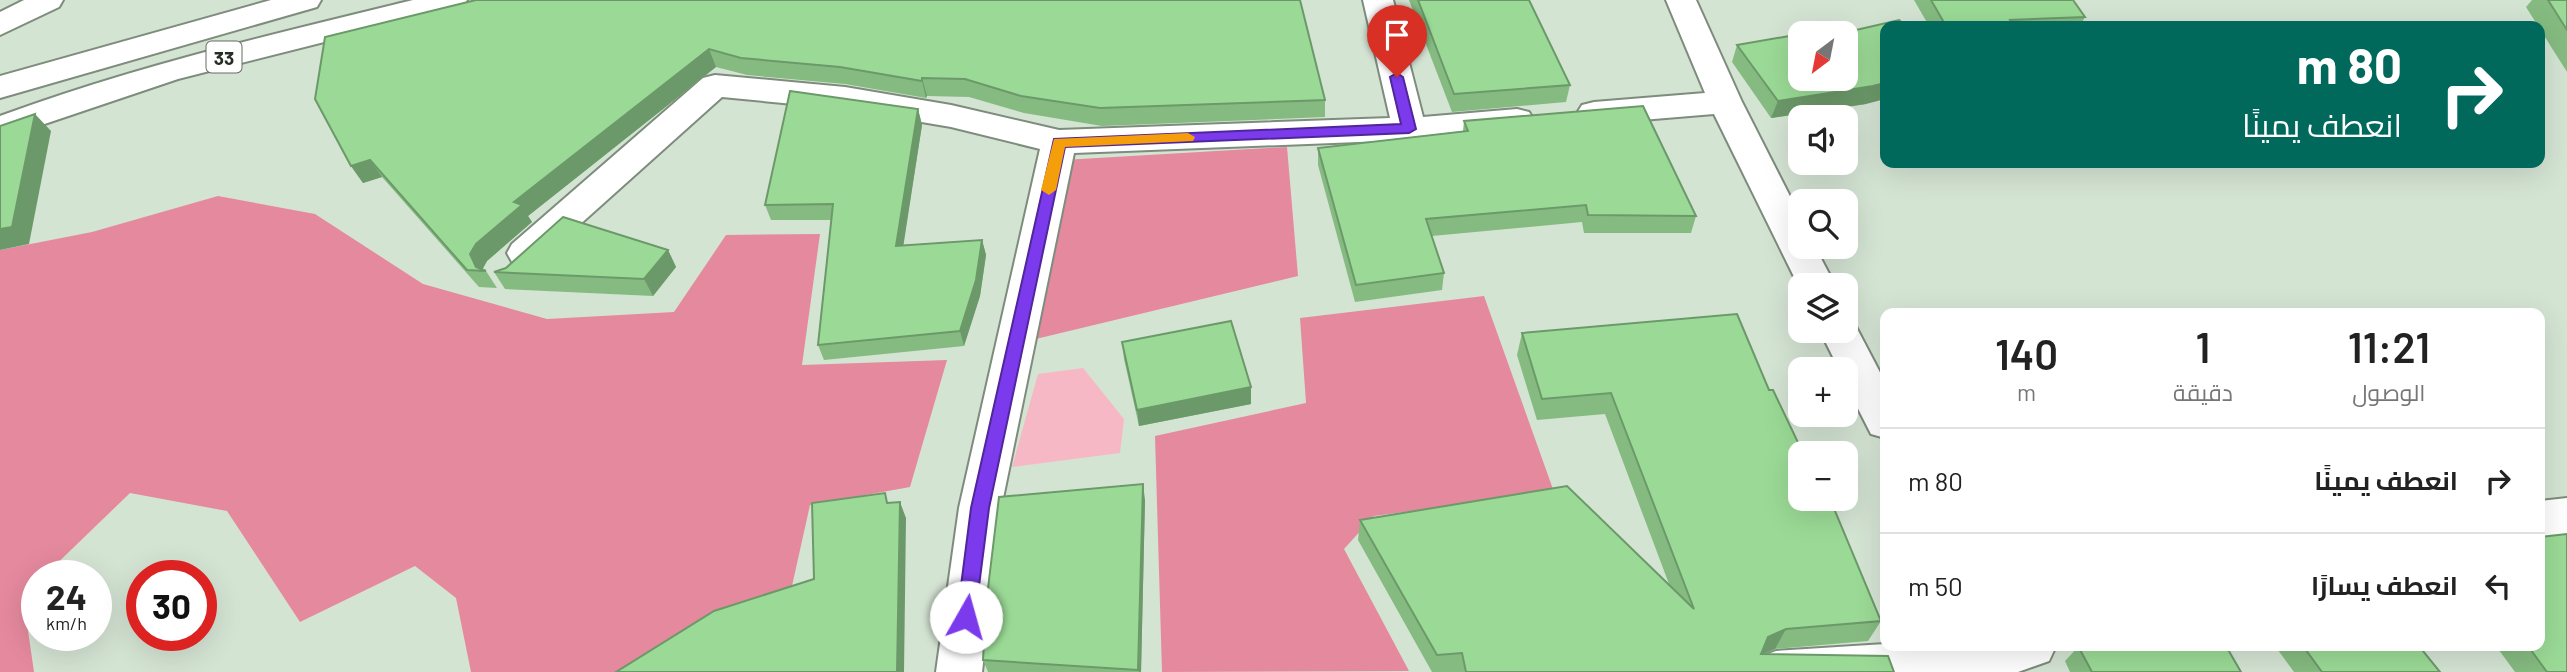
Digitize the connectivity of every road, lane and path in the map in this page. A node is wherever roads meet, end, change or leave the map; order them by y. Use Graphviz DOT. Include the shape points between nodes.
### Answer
graph roads {
  1 [pos="48,0"];
  2 [pos="306,0"];
  3 [pos="452,0"];
  4 [pos="1378,0"];
  5 [pos="1681,0"];
  6 [pos="0,25"];
  7 [pos="0,87"];
  8 [pos="1725,102"];
  9 [pos="0,128"];
  10 [pos="1409,129"];
  11 [pos="1059,142"];
  12 [pos="502,273"];
  13 [pos="1810,273"];
  14 [pos="1845,343"];
  15 [pos="1880,412"];
  16 [pos="2567,516"];
  17 [pos="2545,518"];
  18 [pos="2011,655"];
  19 [pos="959,672"];
  20 [pos="1776,672"];
  1 -- 6 [label="street"];
  2 -- 7 [label="street, 33"];
  3 -- 9 [label="street, 33" via="222,57"];
  4 -- 10 [label="street"];
  5 -- 8 [label="street"];
  8 -- 10 [label="street"];
  8 -- 13 [label="street"];
  10 -- 11 [label="street"];
  11 -- 12 [label="street" via="951,116 845,98 715,86"];
  11 -- 19 [label="street" via="980,508"];
  14 -- 15 [label="street"];
  16 -- 17 [label="street"];
  18 -- 20 [label="street"];
}
